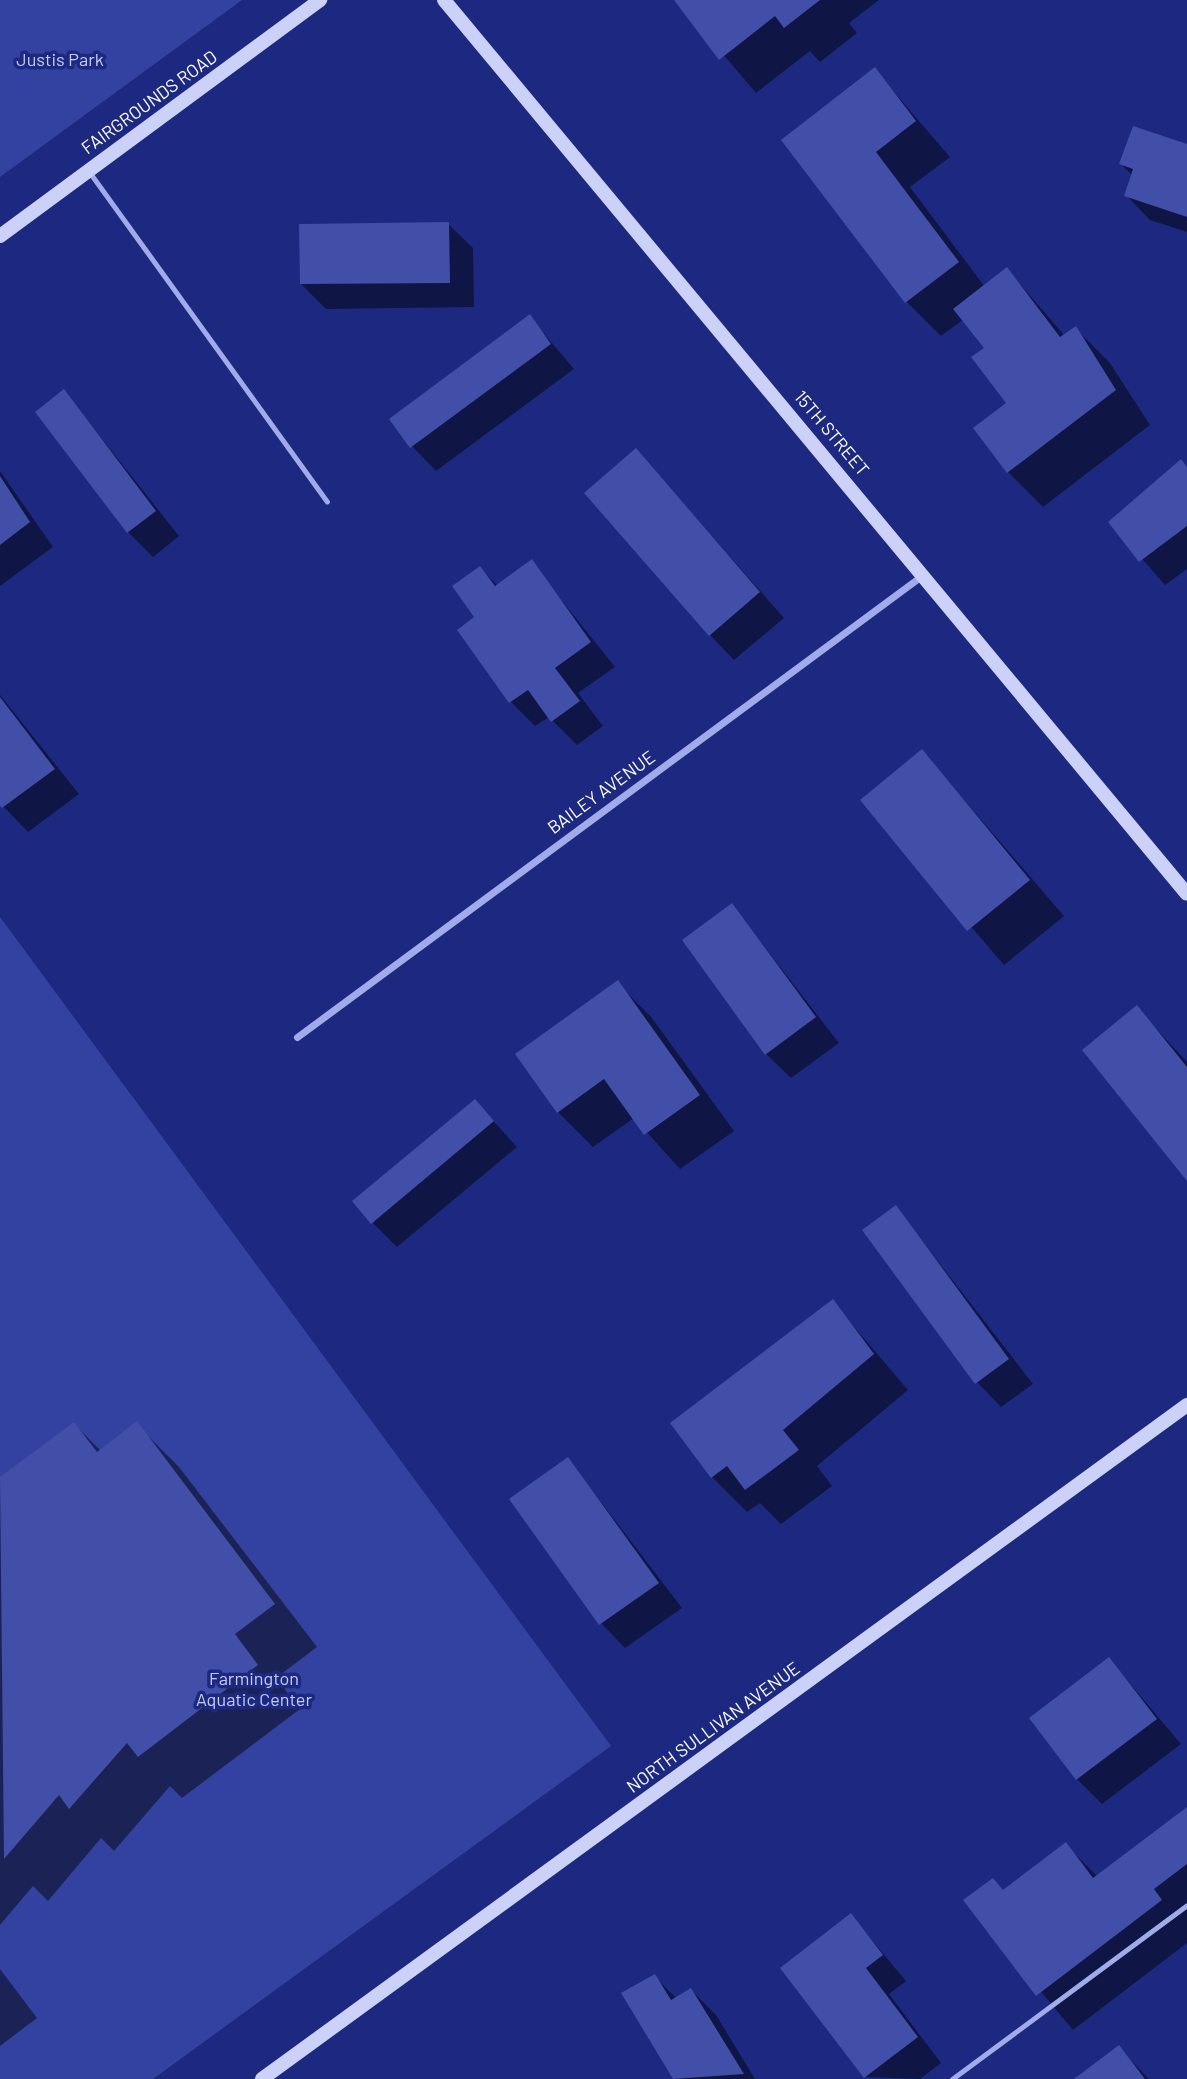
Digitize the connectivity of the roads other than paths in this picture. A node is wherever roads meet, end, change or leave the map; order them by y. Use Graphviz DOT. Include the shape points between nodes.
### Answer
graph roads {
  1 [pos="320,0"];
  2 [pos="443,0"];
  3 [pos="88,170"];
  4 [pos="0,236"];
  5 [pos="327,502"];
  6 [pos="925,573"];
  7 [pos="1187,894"];
  8 [pos="297,1037"];
  9 [pos="1187,1405"];
  10 [pos="1187,1905"];
  11 [pos="262,2079"];
  12 [pos="951,2079"];
  1 -- 3 [label="street, FAIRGROUNDS ROAD"];
  2 -- 6 [label="street, 15TH STREET"];
  3 -- 4 [label="street, FAIRGROUNDS ROAD"];
  3 -- 5 [label="lane"];
  6 -- 7 [label="street, 15TH STREET"];
  6 -- 8 [label="street, BAILEY AVENUE"];
  9 -- 11 [label="street, NORTH SULLIVAN AVENUE"];
  10 -- 12 [label="lane"];
}
